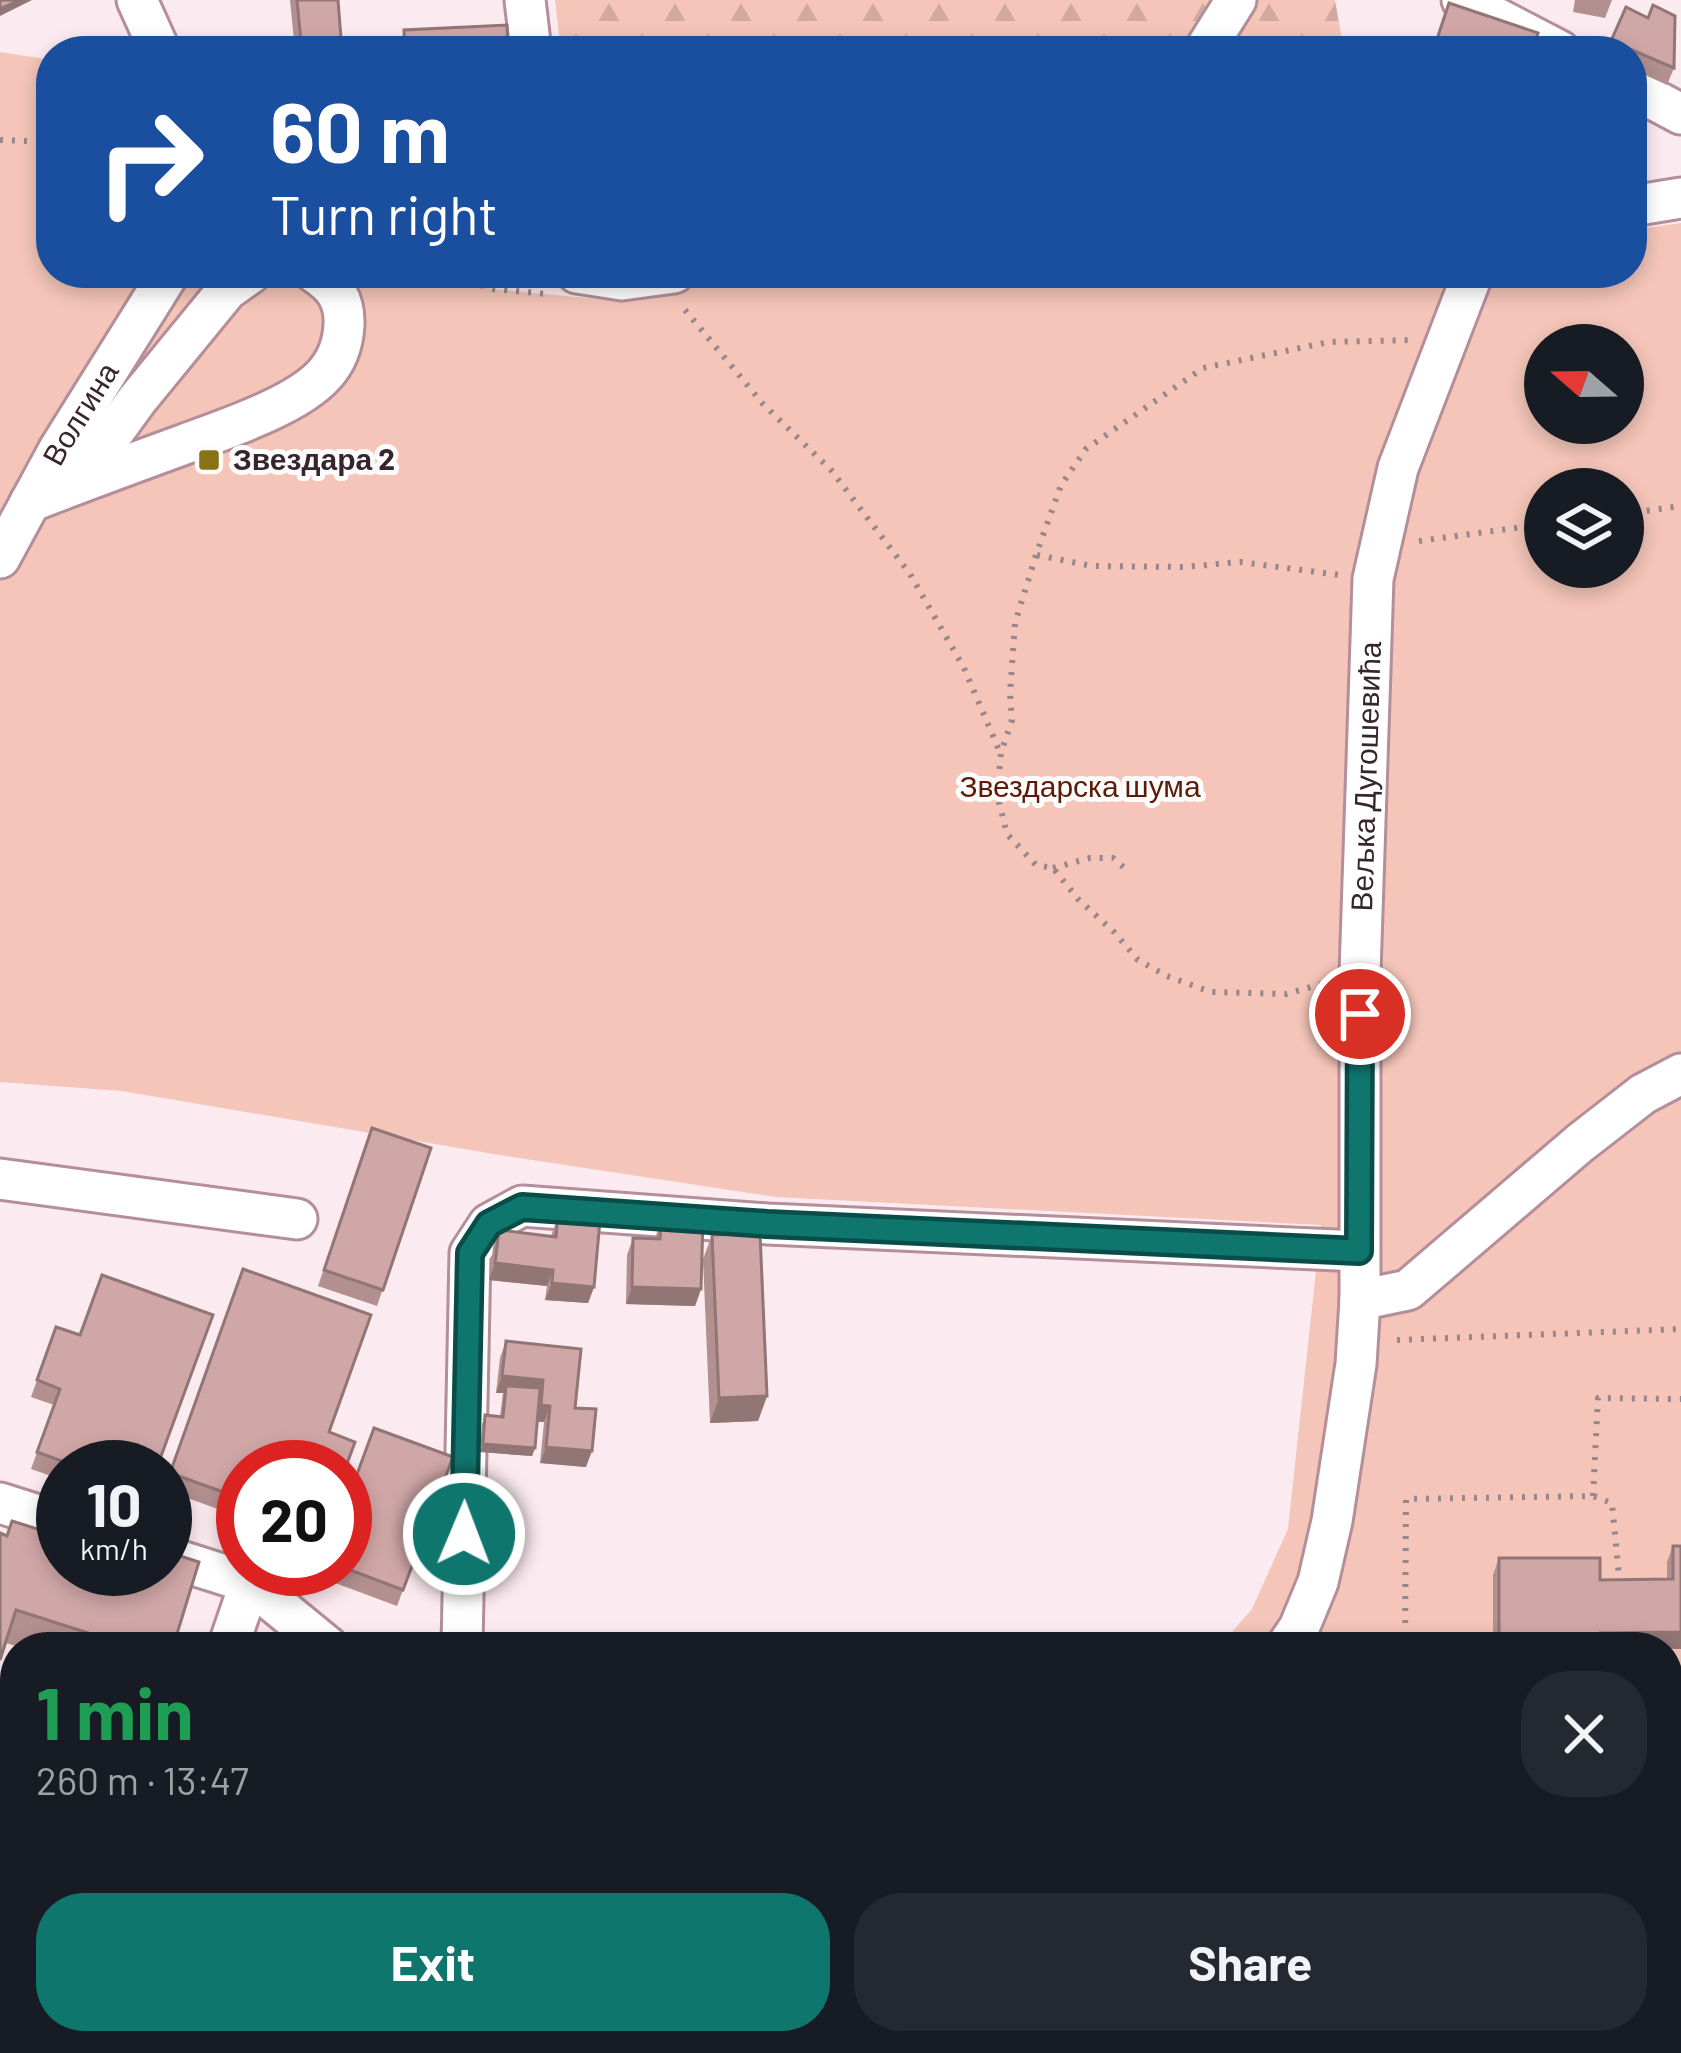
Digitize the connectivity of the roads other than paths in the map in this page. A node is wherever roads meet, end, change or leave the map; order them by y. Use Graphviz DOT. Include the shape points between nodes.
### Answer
graph roads {
  1 [pos="137,0"];
  2 [pos="525,0"];
  3 [pos="1236,0"];
  4 [pos="1462,0"];
  5 [pos="153,36"];
  6 [pos="529,36"];
  7 [pos="1213,36"];
  8 [pos="1530,36"];
  9 [pos="1647,96"];
  10 [pos="1681,114"];
  11 [pos="1681,198"];
  12 [pos="1647,204"];
  13 [pos="159,288"];
  14 [pos="230,288"];
  15 [pos="334,288"];
  16 [pos="1467,288"];
  17 [pos="76,484"];
  18 [pos="30,502"];
  19 [pos="0,558"];
  20 [pos="1681,1075"];
  21 [pos="0,1179"];
  22 [pos="298,1219"];
  23 [pos="1359,1251"];
  24 [pos="1360,1300"];
  25 [pos="0,1503"];
  26 [pos="36,1514"];
  27 [pos="246,1596"];
  28 [pos="266,1596"];
  29 [pos="233,1632"];
  30 [pos="310,1632"];
  31 [pos="461,1632"];
  32 [pos="1296,1632"];
  1 -- 5 [label="street"];
  2 -- 6 [label="street"];
  3 -- 7 [label="street"];
  4 -- 8 [label="street"];
  9 -- 10 [label="street"];
  11 -- 12 [label="street"];
  13 -- 18 [label="street, Волгина"];
  14 -- 17 [label="street"];
  15 -- 17 [label="street" via="343,304 340,351 301,394"];
  16 -- 23 [label="street, Вељка Дугошевића" via="1398,468 1376,562"];
  17 -- 18 [label="street"];
  18 -- 19 [label="street, Волгина"];
  20 -- 24 [label="street" via="1611,1118 1408,1290"];
  21 -- 22 [label="street"];
  23 -- 24 [label="street, Вељка Дугошевића"];
  23 -- 31 [label="street" via="522,1207 489,1224 470,1253"];
  24 -- 32 [label="street, Вељка Дугошевића" via="1332,1521"];
  25 -- 26 [label="street"];
  27 -- 29 [label="street"];
  28 -- 30 [label="street"];
}
